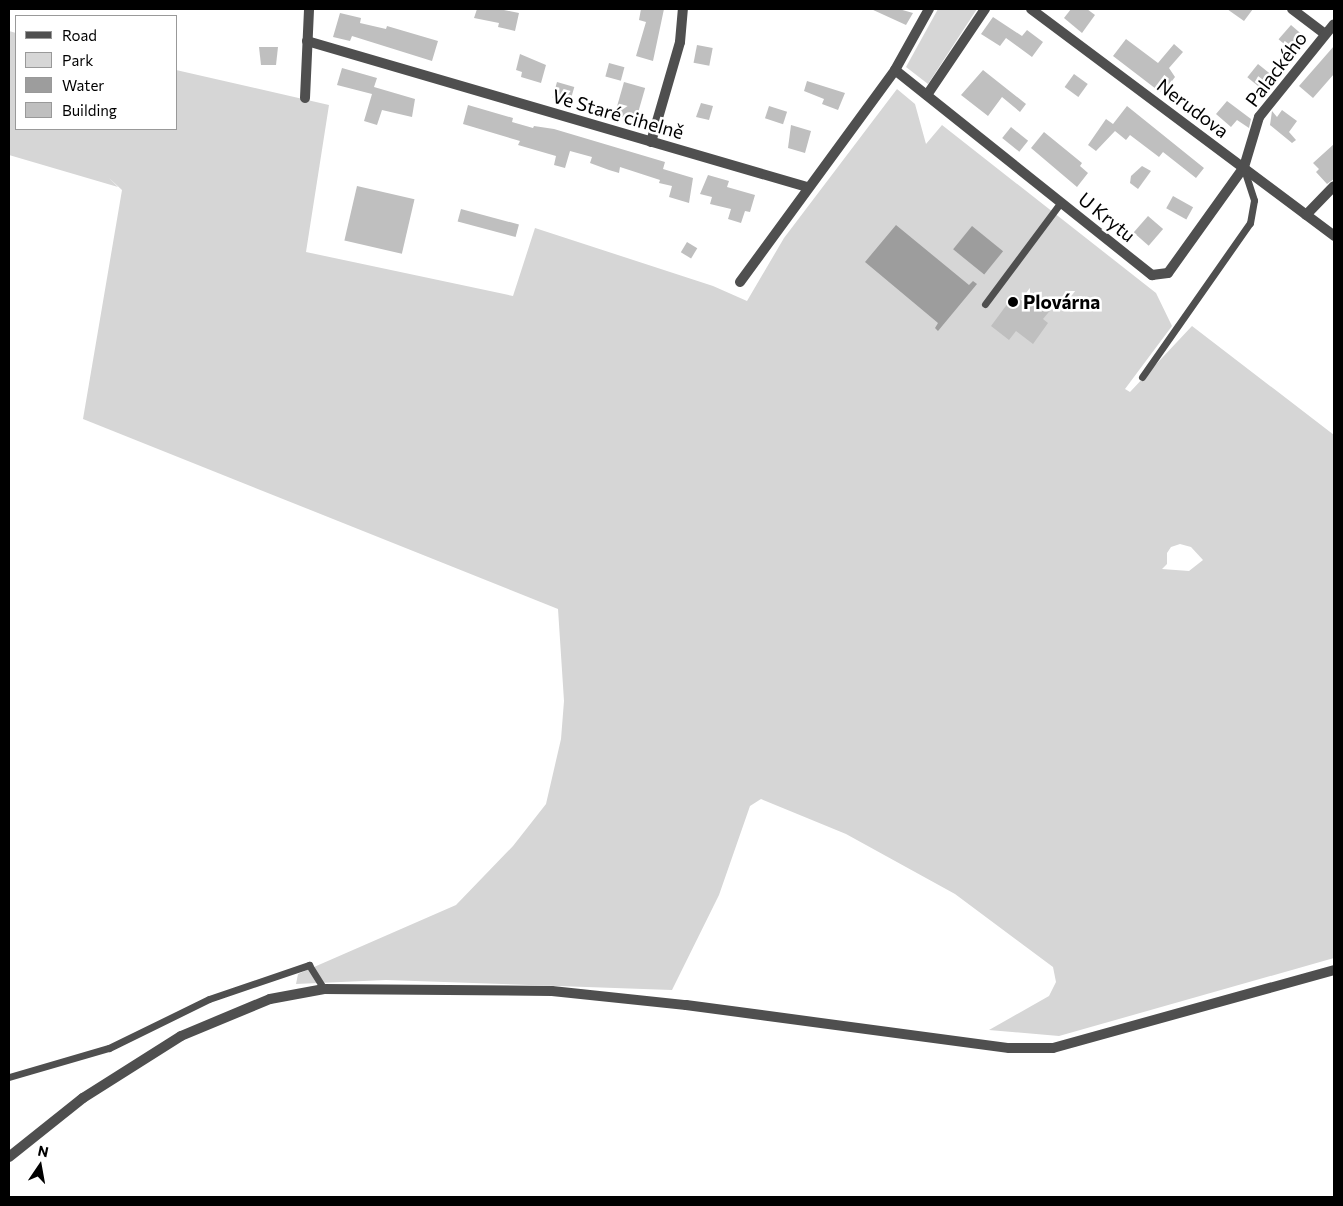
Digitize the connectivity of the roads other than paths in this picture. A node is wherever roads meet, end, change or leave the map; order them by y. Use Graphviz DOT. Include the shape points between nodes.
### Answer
graph roads {
  1 [pos="308,9"];
  2 [pos="683,9"];
  3 [pos="929,9"];
  4 [pos="985,9"];
  5 [pos="1031,9"];
  6 [pos="1292,9"];
  7 [pos="1334,24"];
  8 [pos="1325,34"];
  9 [pos="307,41"];
  10 [pos="895,70"];
  11 [pos="927,95"];
  12 [pos="305,98"];
  13 [pos="651,142"];
  14 [pos="1244,167"];
  15 [pos="1334,186"];
  16 [pos="807,188"];
  17 [pos="1061,202"];
  18 [pos="1306,214"];
  19 [pos="1334,236"];
  20 [pos="740,282"];
  21 [pos="985,304"];
  22 [pos="1142,377"];
  23 [pos="1334,970"];
  24 [pos="324,989"];
  25 [pos="9,1077"];
  26 [pos="9,1157"];
  1 -- 9 [label="street"];
  2 -- 13 [label="street" via="680,42"];
  3 -- 10 [label="street"];
  4 -- 11 [label="street"];
  5 -- 14 [label="street, Nerudova"];
  6 -- 8 [label="street"];
  7 -- 8 [label="street, Palackého"];
  8 -- 14 [label="street, Palackého" via="1259,118"];
  9 -- 12 [label="street"];
  9 -- 13 [label="street, Ve Staré cihelně"];
  10 -- 11 [label="street, U Krytu"];
  10 -- 16 [label="street"];
  11 -- 17 [label="street, U Krytu"];
  13 -- 16 [label="street, Ve Staré cihelně"];
  14 -- 17 [label="street, U Krytu" via="1168,273 1152,275"];
  14 -- 18 [label="street, Nerudova"];
  14 -- 22 [label="lane" via="1254,200 1250,223"];
  15 -- 18 [label="street"];
  16 -- 20 [label="street"];
  17 -- 21 [label="lane"];
  18 -- 19 [label="street, Nerudova"];
  23 -- 24 [label="street" via="1054,1048 1009,1048 686,1004 552,991"];
  24 -- 25 [label="lane" via="309,965 209,999 109,1048"];
  24 -- 26 [label="street" via="270,999 181,1036 133,1063 83,1098"];
}
